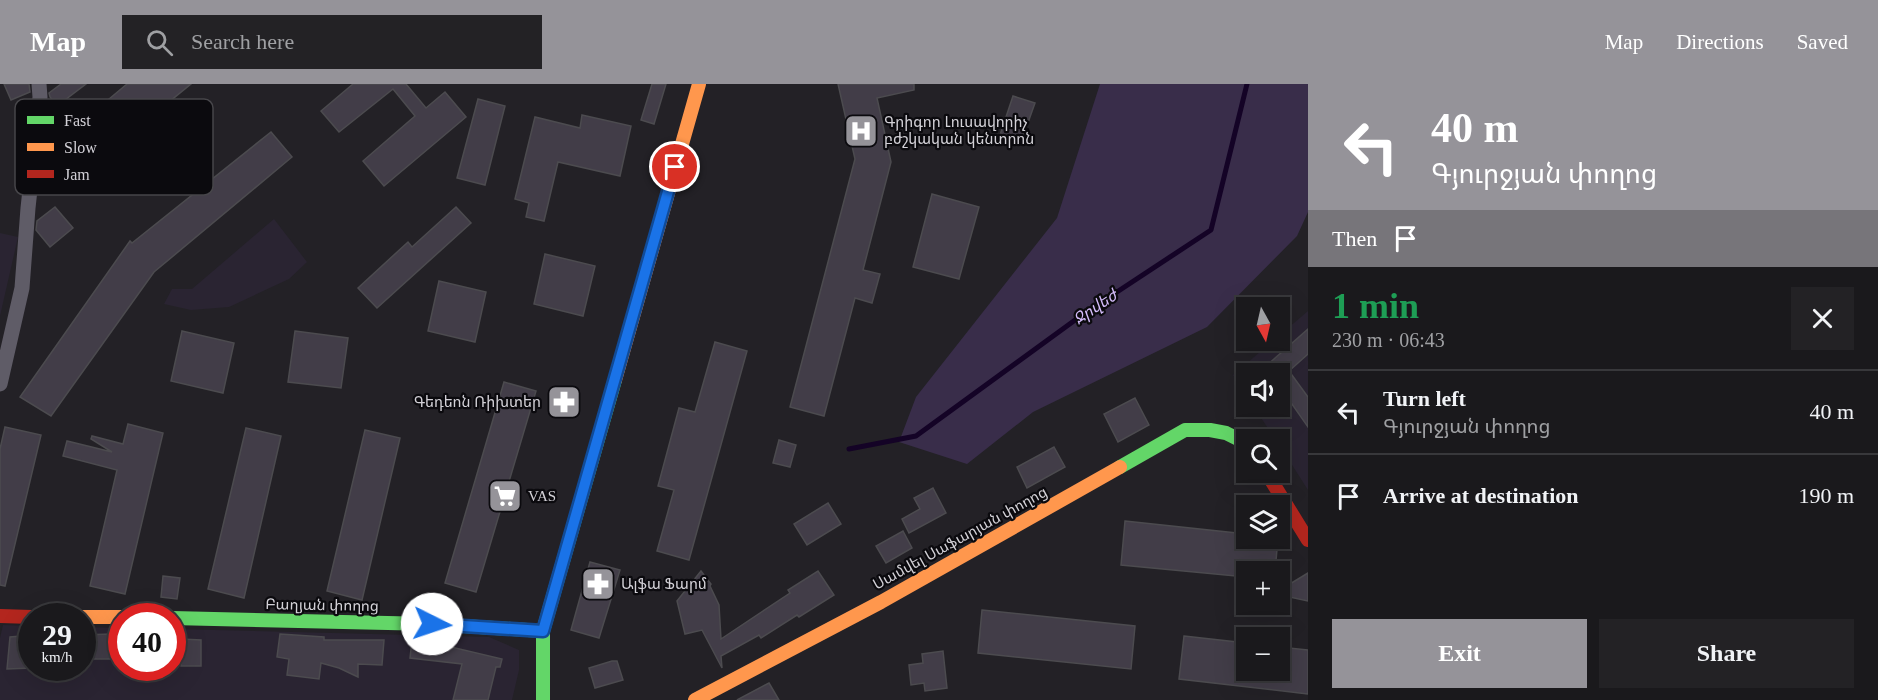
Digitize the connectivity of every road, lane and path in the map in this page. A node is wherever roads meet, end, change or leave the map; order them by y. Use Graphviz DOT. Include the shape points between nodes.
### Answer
graph roads {
  1 [pos="39,84"];
  2 [pos="699,84"];
  3 [pos="40,99"];
  4 [pos="29,195"];
  5 [pos="0,384"];
  6 [pos="1236,438"];
  7 [pos="1273,483"];
  8 [pos="1308,540"];
  9 [pos="0,616"];
  10 [pos="18,617"];
  11 [pos="186,618"];
  12 [pos="543,631"];
  13 [pos="543,700"];
  14 [pos="695,700"];
  1 -- 3 [label="street"];
  2 -- 12 [label="street"];
  4 -- 5 [label="street" via="22,288"];
  6 -- 14 [label="street, Սամվել Սաֆարյան փողոց" via="1227,432 1185,430 865,611"];
  7 -- 8 [label="street"];
  9 -- 10 [label="street"];
  11 -- 12 [label="street, Բաղյան փողոց" via="432,624"];
  12 -- 13 [label="street"];
}
